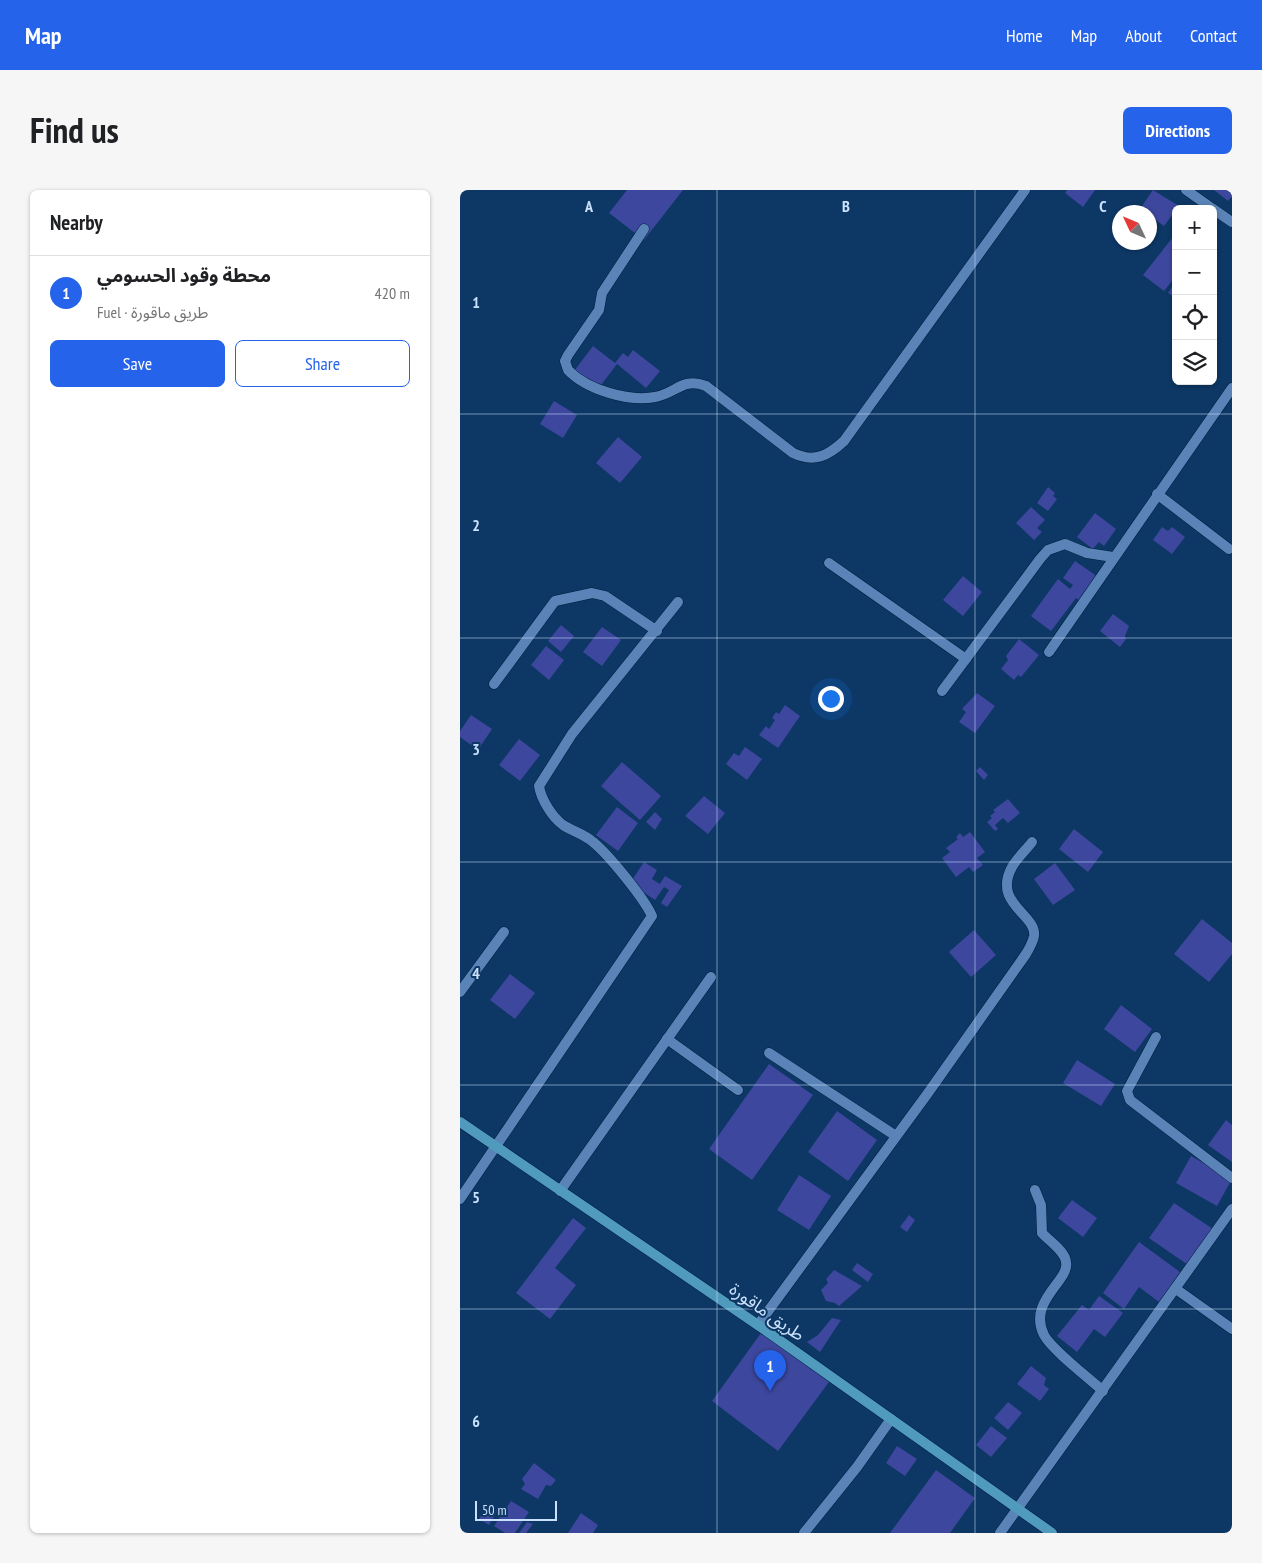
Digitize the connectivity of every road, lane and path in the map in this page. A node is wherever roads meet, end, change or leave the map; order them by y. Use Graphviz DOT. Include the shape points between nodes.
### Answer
graph roads {
  1 [pos="1024,190"];
  2 [pos="1186,190"];
  3 [pos="1207,205"];
  4 [pos="1217,212"];
  5 [pos="1232,221"];
  6 [pos="644,230"];
  7 [pos="1232,388"];
  8 [pos="1157,494"];
  9 [pos="1229,549"];
  10 [pos="1113,557"];
  11 [pos="830,563"];
  12 [pos="678,602"];
  13 [pos="657,632"];
  14 [pos="1049,652"];
  15 [pos="966,659"];
  16 [pos="494,684"];
  17 [pos="942,691"];
  18 [pos="1032,842"];
  19 [pos="504,932"];
  20 [pos="711,978"];
  21 [pos="460,992"];
  22 [pos="1156,1037"];
  23 [pos="668,1039"];
  24 [pos="769,1053"];
  25 [pos="738,1090"];
  26 [pos="460,1122"];
  27 [pos="896,1136"];
  28 [pos="495,1145"];
  29 [pos="1232,1178"];
  30 [pos="1035,1190"];
  31 [pos="560,1191"];
  32 [pos="460,1199"];
  33 [pos="1232,1209"];
  34 [pos="1176,1289"];
  35 [pos="758,1325"];
  36 [pos="1232,1329"];
  37 [pos="1103,1391"];
  38 [pos="891,1419"];
  39 [pos="1018,1508"];
  40 [pos="804,1533"];
  41 [pos="1000,1533"];
  42 [pos="1052,1533"];
  1 -- 6 [label="street" via="844,441 831,453 818,458 804,458 793,453 698,383 684,384 655,397 626,396 603,392 568,370 565,361 568,354 599,310 602,293"];
  2 -- 3 [label="street"];
  4 -- 5 [label="street"];
  7 -- 8 [label="street"];
  8 -- 9 [label="street"];
  8 -- 10 [label="street"];
  10 -- 14 [label="street"];
  10 -- 15 [label="street" via="1087,553 1065,544 1048,550"];
  11 -- 15 [label="street"];
  12 -- 13 [label="street"];
  13 -- 16 [label="street" via="605,596 592,593 555,601"];
  13 -- 28 [label="street" via="572,734 539,786 541,797 562,824 592,841 612,860 647,904 652,916"];
  15 -- 17 [label="street"];
  18 -- 27 [label="street" via="1013,866 1007,886 1014,906 1033,929 1032,944"];
  19 -- 21 [label="street"];
  20 -- 23 [label="street"];
  22 -- 29 [label="street" via="1127,1092 1130,1100"];
  23 -- 25 [label="street"];
  23 -- 31 [label="street"];
  24 -- 27 [label="street"];
  26 -- 28 [label="street, طريق ماقورة"];
  27 -- 35 [label="street"];
  28 -- 31 [label="street, طريق ماقورة"];
  28 -- 32 [label="street"];
  30 -- 37 [label="street" via="1041,1205 1042,1233 1067,1263 1044,1302 1041,1315 1044,1334"];
  31 -- 35 [label="street, طريق ماقورة"];
  33 -- 34 [label="street"];
  34 -- 36 [label="street"];
  34 -- 37 [label="street"];
  35 -- 38 [label="street, طريق ماقورة"];
  37 -- 39 [label="street"];
  38 -- 39 [label="street, طريق ماقورة"];
  38 -- 40 [label="street"];
  39 -- 41 [label="street"];
  39 -- 42 [label="street, طريق ماقورة"];
}
